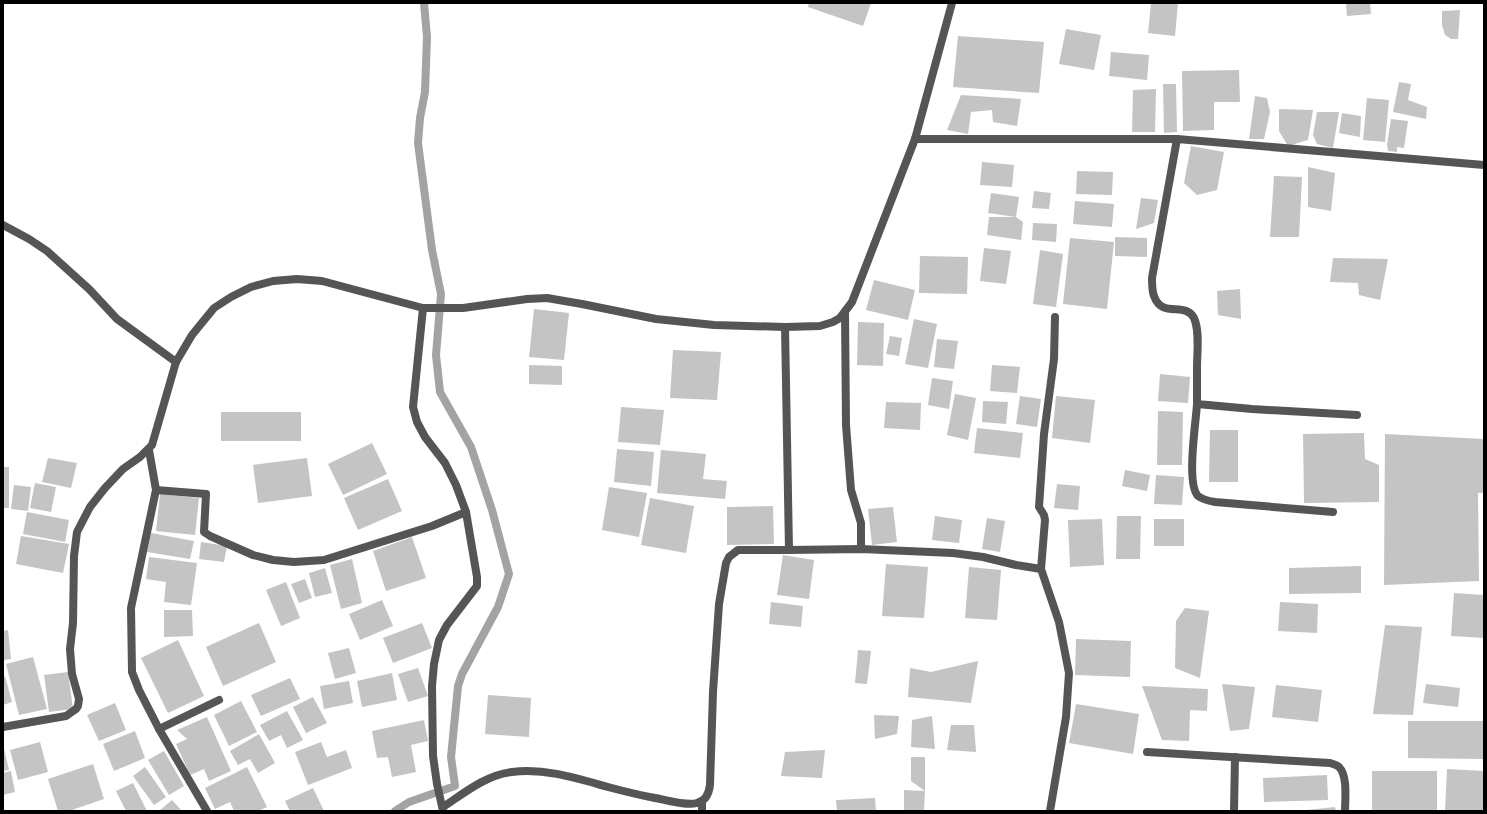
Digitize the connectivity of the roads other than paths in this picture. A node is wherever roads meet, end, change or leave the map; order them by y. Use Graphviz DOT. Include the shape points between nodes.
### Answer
graph roads {
  1 [pos="952,3"];
  2 [pos="915,139"];
  3 [pos="1177,139"];
  4 [pos="1484,165"];
  5 [pos="3,225"];
  6 [pos="423,308"];
  7 [pos="845,312"];
  8 [pos="1055,317"];
  9 [pos="785,327"];
  10 [pos="176,362"];
  11 [pos="1197,404"];
  12 [pos="1357,415"];
  13 [pos="149,450"];
  14 [pos="156,490"];
  15 [pos="466,512"];
  16 [pos="1333,512"];
  17 [pos="861,549"];
  18 [pos="789,550"];
  19 [pos="1041,569"];
  20 [pos="218,700"];
  21 [pos="3,727"];
  22 [pos="159,729"];
  23 [pos="1147,752"];
  24 [pos="1235,757"];
  25 [pos="702,801"];
  26 [pos="443,809"];
  27 [pos="207,811"];
  28 [pos="702,811"];
  29 [pos="1050,811"];
  30 [pos="1234,811"];
  31 [pos="1345,811"];
  1 -- 2 [label="street"];
  2 -- 3 [label="street"];
  2 -- 7 [label="street" via="852,302"];
  3 -- 4 [label="street"];
  3 -- 11 [label="street" via="1152,278 1153,295 1162,308 1182,310 1193,318 1197,341"];
  5 -- 10 [label="street" via="47,252 89,289 117,319"];
  6 -- 9 [label="street" via="463,308 527,298 547,298 656,319 714,326"];
  6 -- 10 [label="street" via="322,281 273,281 237,294 214,308 192,335"];
  6 -- 15 [label="street" via="413,407 425,437 445,463"];
  7 -- 9 [label="street" via="833,322 820,326"];
  7 -- 17 [label="street" via="846,425 851,490 861,523"];
  8 -- 19 [label="street" via="1054,358 1044,434 1039,507 1045,520"];
  9 -- 18 [label="street"];
  10 -- 13 [label="street"];
  11 -- 12 [label="street"];
  11 -- 16 [label="street" via="1192,469 1197,495 1204,500 1215,502"];
  13 -- 14 [label="street"];
  13 -- 21 [label="street" via="123,469 105,488 90,507 77,532 70,649 78,706 66,716"];
  14 -- 15 [label="street" via="206,494 204,532 253,555 294,562 324,560 432,526"];
  14 -- 22 [label="street" via="131,608 132,672"];
  15 -- 26 [label="street" via="477,586 447,625 439,640 432,686 433,756"];
  17 -- 18 [label="street"];
  17 -- 19 [label="street" via="953,553"];
  18 -- 25 [label="street" via="738,550 726,563 719,604 710,785"];
  19 -- 29 [label="street" via="1060,622 1069,673 1066,717"];
  20 -- 22 [label="street"];
  22 -- 27 [label="street"];
  23 -- 24 [label="street"];
  24 -- 30 [label="street"];
  24 -- 31 [label="street" via="1330,763 1343,773"];
  25 -- 26 [label="street" via="696,804 673,802 541,770 498,774"];
  25 -- 28 [label="street"];
}
